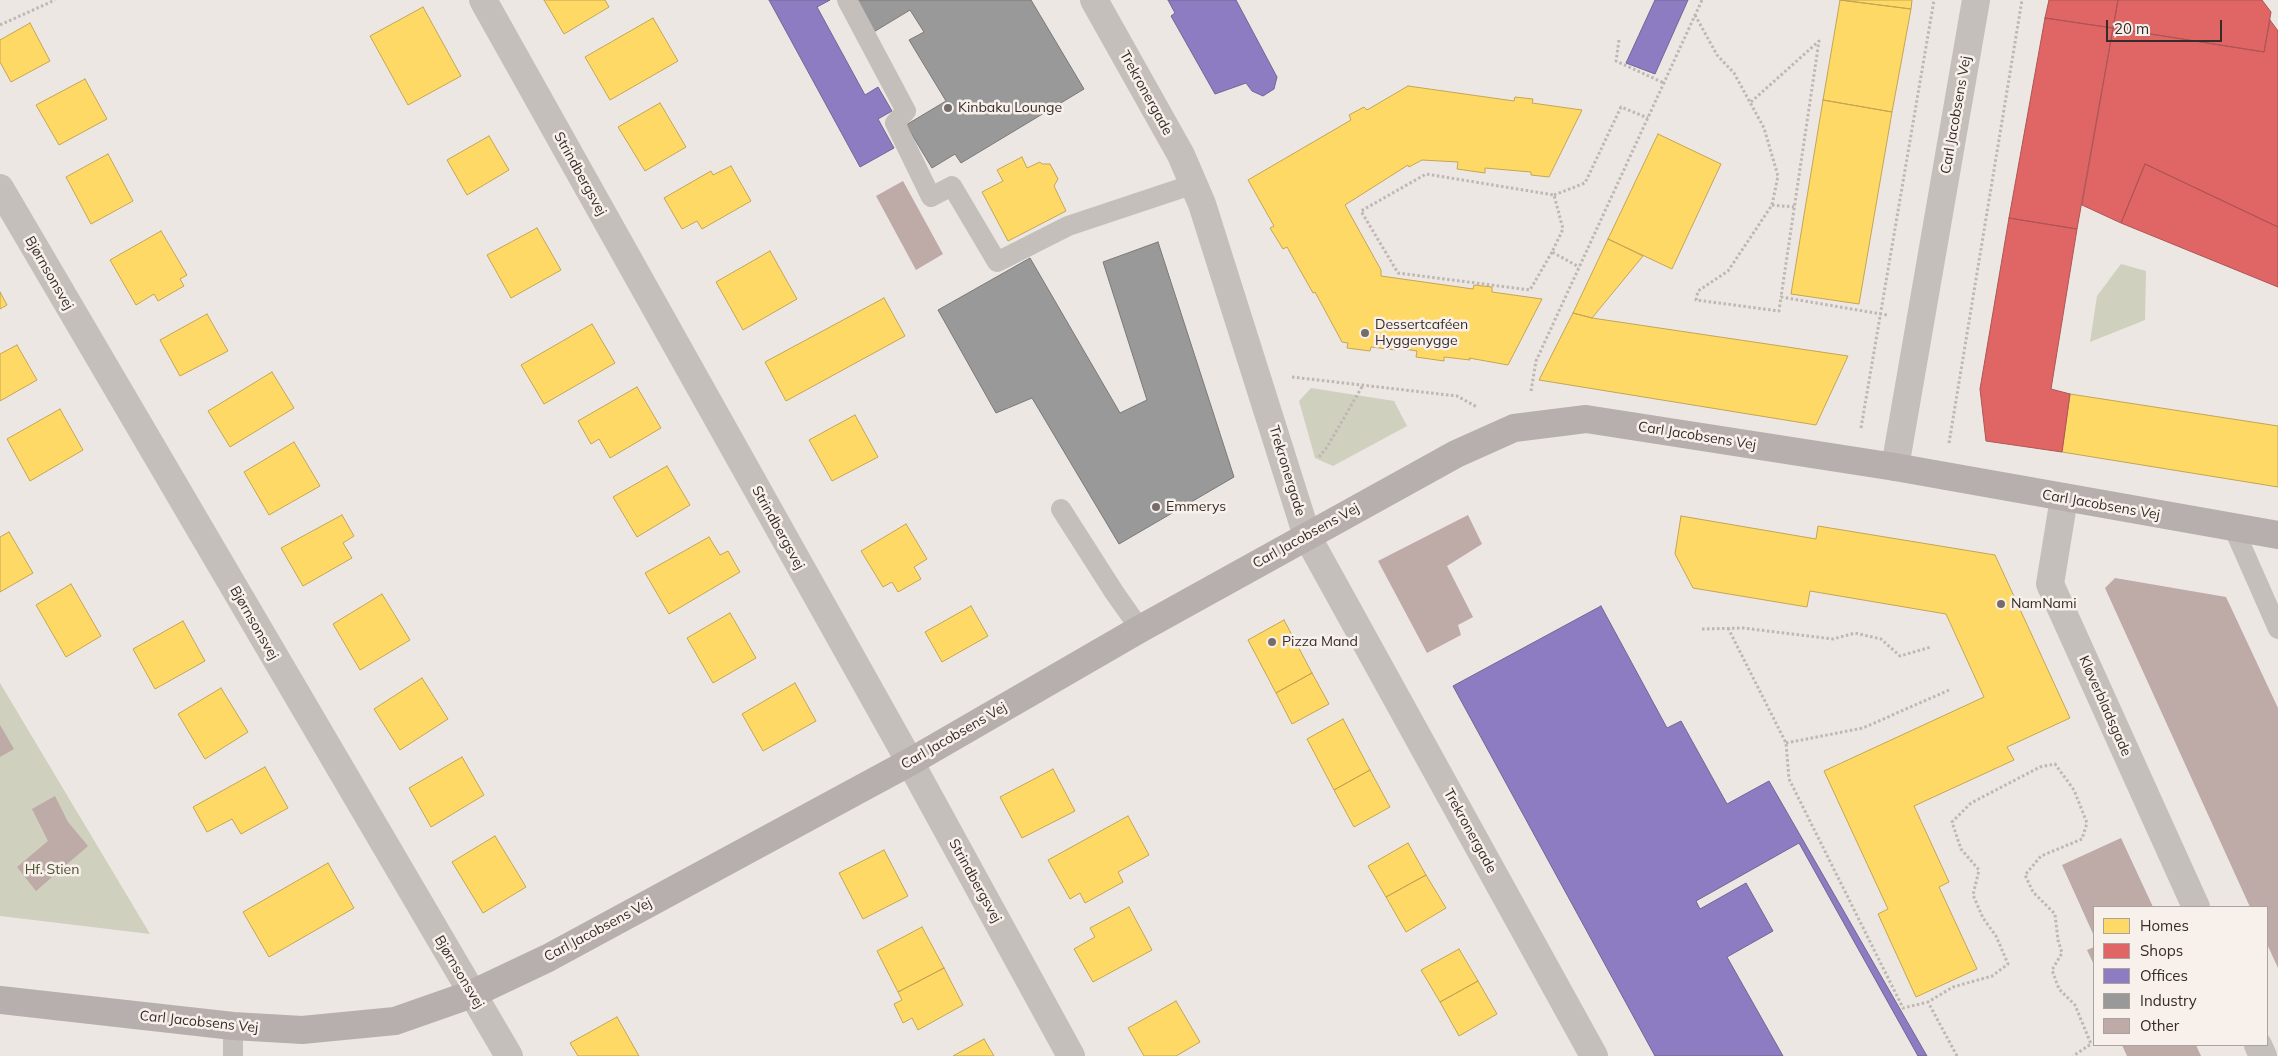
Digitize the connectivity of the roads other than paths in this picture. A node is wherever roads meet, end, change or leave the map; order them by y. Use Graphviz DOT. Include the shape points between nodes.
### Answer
graph roads {
  1 [pos="483,0"];
  2 [pos="847,0"];
  3 [pos="1094,0"];
  4 [pos="1976,0"];
  5 [pos="1194,184"];
  6 [pos="0,188"];
  7 [pos="1895,467"];
  8 [pos="2064,498"];
  9 [pos="1061,509"];
  10 [pos="2232,527"];
  11 [pos="2278,535"];
  12 [pos="1307,536"];
  13 [pos="1140,629"];
  14 [pos="2278,629"];
  15 [pos="910,762"];
  16 [pos="2196,906"];
  17 [pos="472,994"];
  18 [pos="0,1000"];
  19 [pos="233,1026"];
  20 [pos="233,1056"];
  21 [pos="509,1056"];
  22 [pos="1071,1056"];
  23 [pos="1594,1056"];
  1 -- 15 [label="street, Strindbergsvej"];
  2 -- 5 [label="lane" via="906,110 895,123 931,197 952,186 997,262 1068,226"];
  3 -- 5 [label="street, Trekronergade"];
  4 -- 7 [label="street, Carl Jacobsens Vej"];
  5 -- 12 [label="street, Trekronergade"];
  6 -- 17 [label="street, Bjørnsonsvej"];
  7 -- 8 [label="street, Carl Jacobsens Vej"];
  7 -- 12 [label="street, Carl Jacobsens Vej" via="1586,418 1520,427 1456,454"];
  8 -- 10 [label="street, Carl Jacobsens Vej"];
  8 -- 16 [label="street, Kløverbladsgade" via="2050,584"];
  9 -- 13 [label="lane"];
  10 -- 11 [label="street, Carl Jacobsens Vej"];
  10 -- 14 [label="lane"];
  12 -- 13 [label="street, Carl Jacobsens Vej"];
  12 -- 23 [label="street, Trekronergade"];
  13 -- 15 [label="street, Carl Jacobsens Vej"];
  15 -- 17 [label="street, Carl Jacobsens Vej" via="548,958"];
  15 -- 22 [label="street, Strindbergsvej"];
  17 -- 19 [label="street, Carl Jacobsens Vej" via="395,1020 302,1030"];
  17 -- 21 [label="street, Bjørnsonsvej"];
  18 -- 19 [label="street, Carl Jacobsens Vej"];
  19 -- 20 [label="lane"];
}
